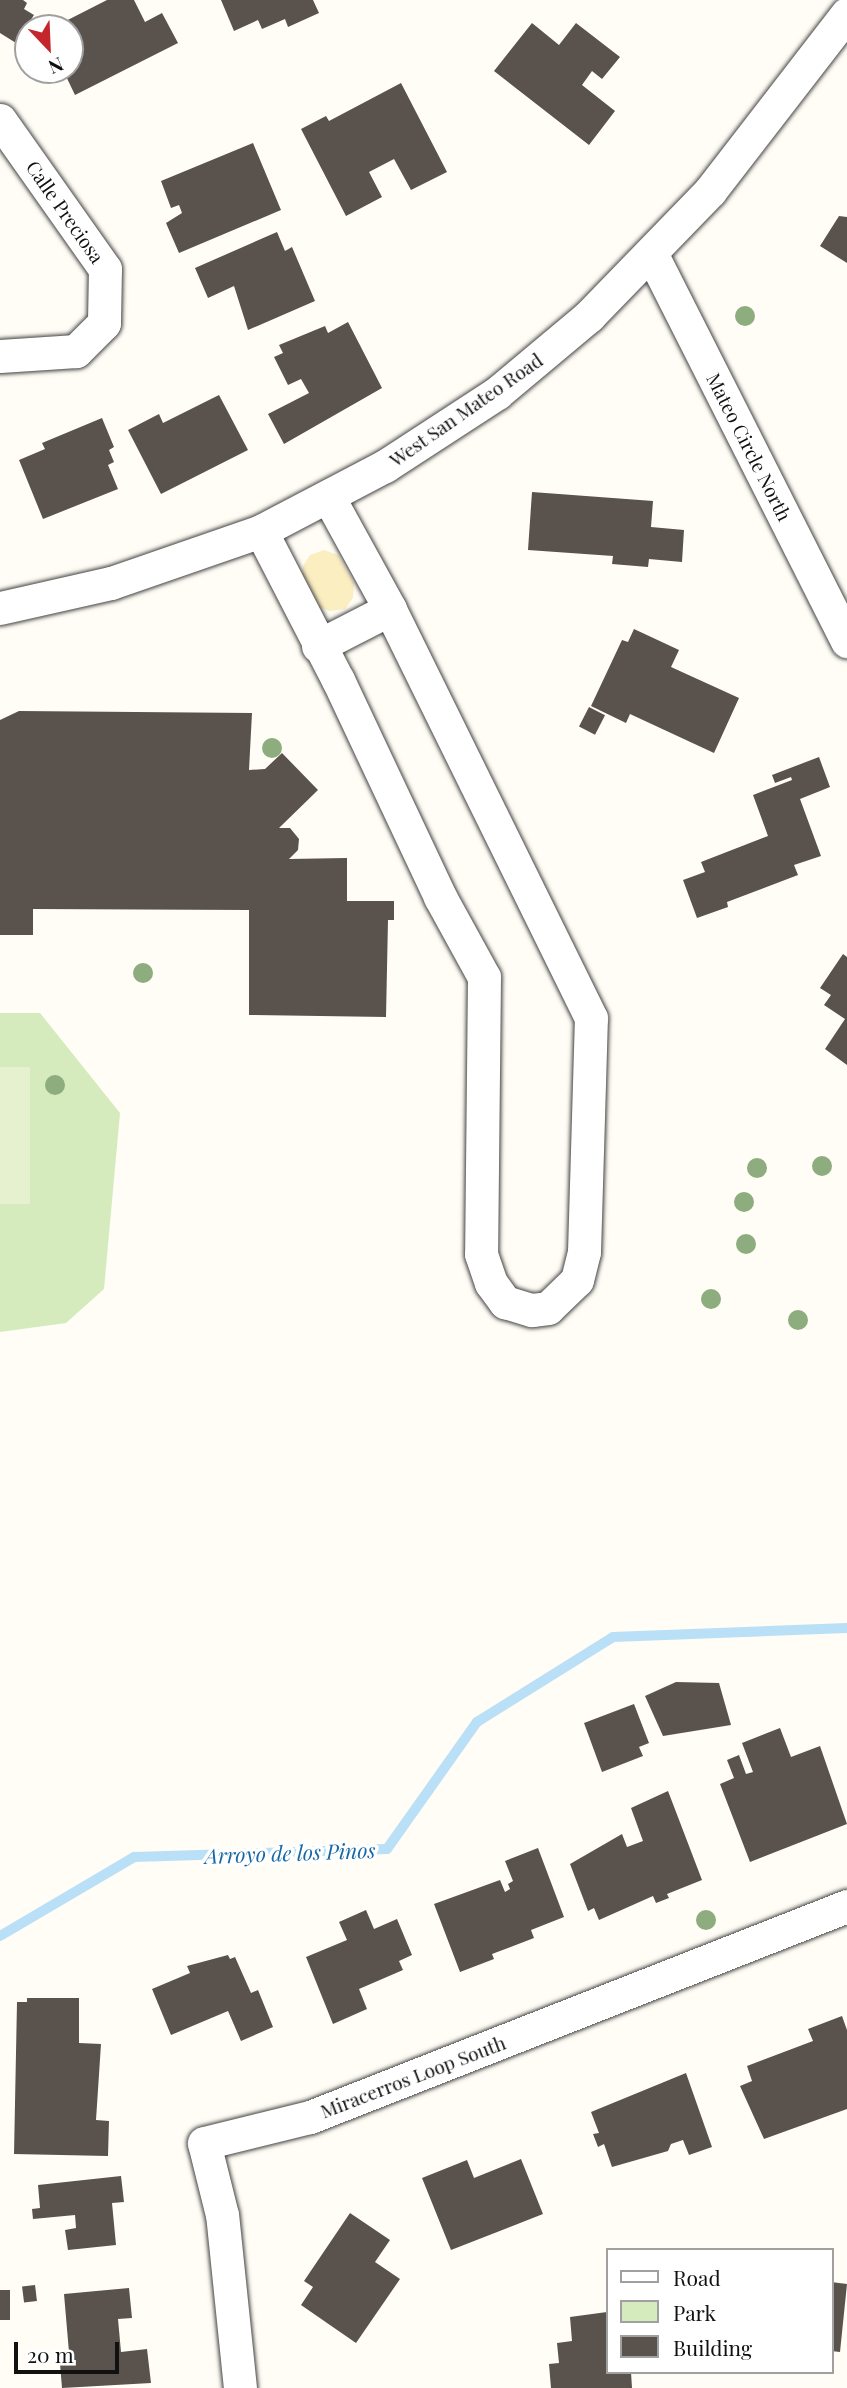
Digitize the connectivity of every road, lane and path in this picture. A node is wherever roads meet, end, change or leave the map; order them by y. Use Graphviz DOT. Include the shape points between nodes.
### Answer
graph roads {
  1 [pos="847,14"];
  2 [pos="0,120"];
  3 [pos="652,253"];
  4 [pos="0,356"];
  5 [pos="328,498"];
  6 [pos="261,531"];
  7 [pos="0,608"];
  8 [pos="390,609"];
  9 [pos="847,641"];
  10 [pos="318,646"];
  11 [pos="847,1906"];
  12 [pos="240,2388"];
  1 -- 3 [label="street, West San Mateo Road" via="710,191"];
  2 -- 4 [label="street, Calle Preciosa" via="105,269 104,323 76,351"];
  3 -- 5 [label="street, West San Mateo Road" via="579,325 497,393"];
  3 -- 9 [label="street, Mateo Circle North"];
  5 -- 6 [label="street, West San Mateo Road"];
  5 -- 8 [label="street"];
  6 -- 7 [label="street, West San Mateo Road" via="111,583"];
  6 -- 10 [label="street"];
  8 -- 10 [label="street"];
  8 -- 10 [label="street" via="591,1018 584,1252 577,1280 548,1308 532,1310 505,1302 491,1283 481,1254 484,977"];
  11 -- 12 [label="street, Miracerros Loop South" via="310,2117 204,2143 222,2215"];
}
